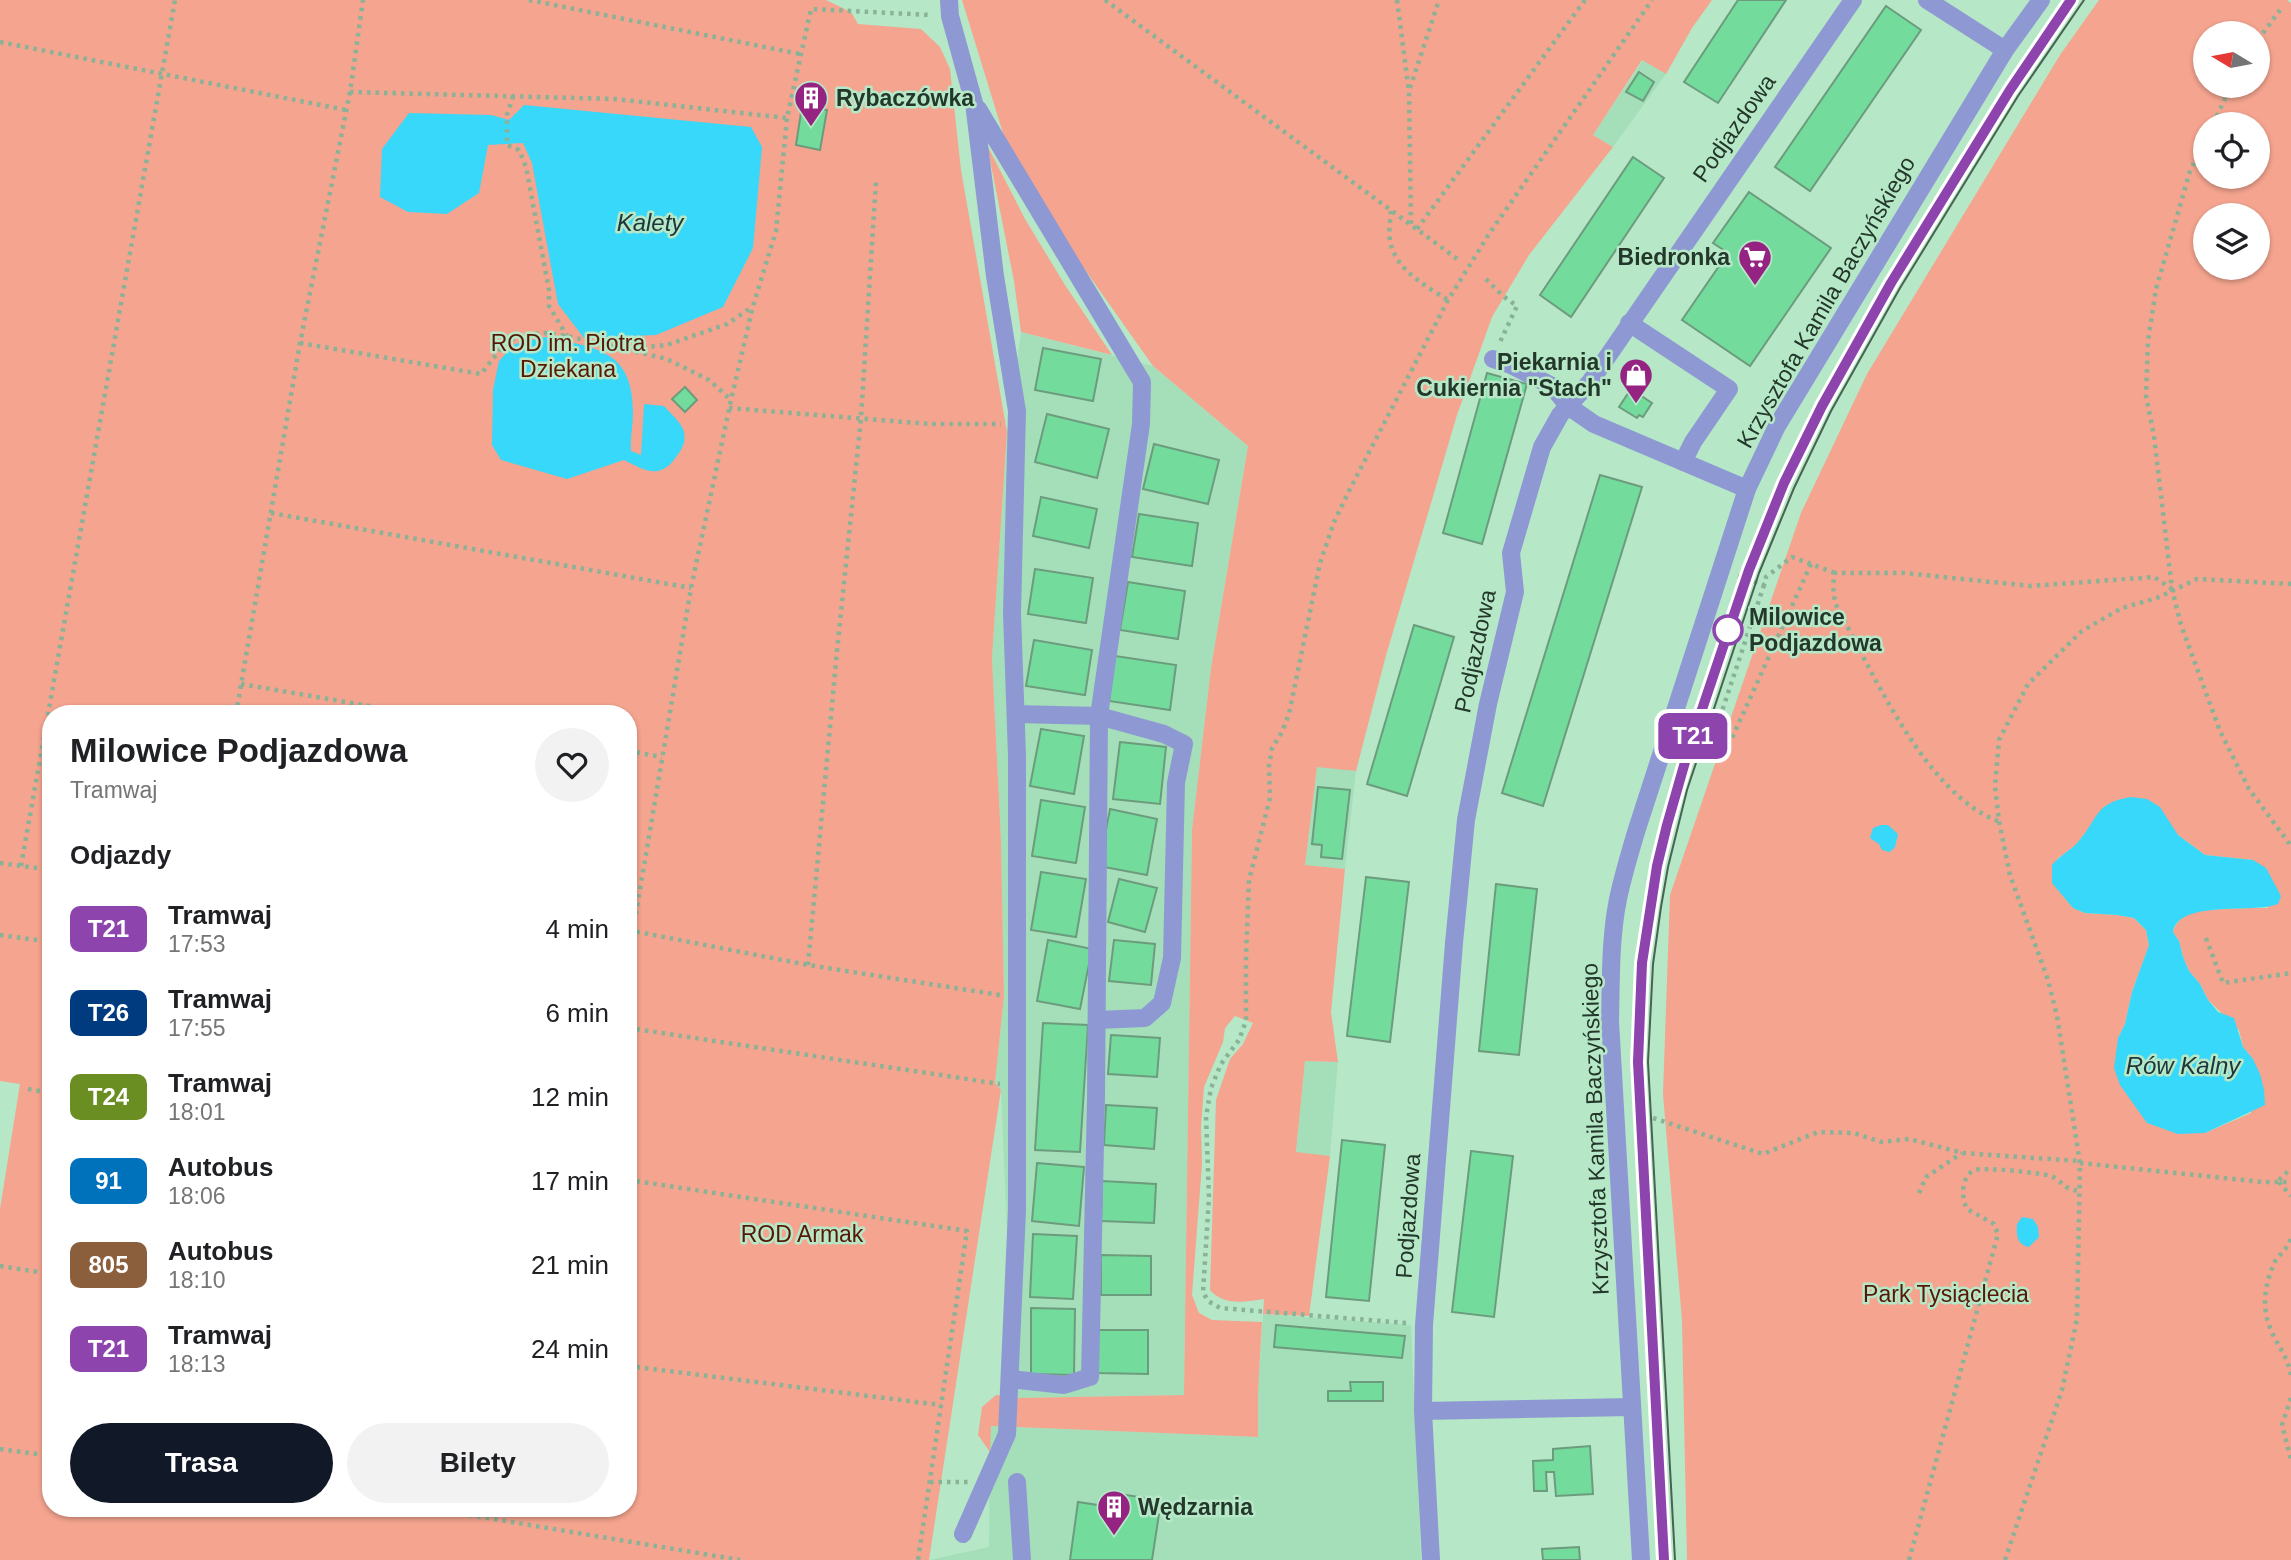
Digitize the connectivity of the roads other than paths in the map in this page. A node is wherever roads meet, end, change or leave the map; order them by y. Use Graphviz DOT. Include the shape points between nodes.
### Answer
graph roads {
  1 [pos="1853,0"];
  2 [pos="1927,0"];
  3 [pos="2040,0"];
  4 [pos="949,8"];
  5 [pos="2005,50"];
  6 [pos="974,103"];
  7 [pos="1629,323"];
  8 [pos="1493,359"];
  9 [pos="1568,406"];
  10 [pos="1683,462"];
  11 [pos="1747,489"];
  12 [pos="1016,715"];
  13 [pos="1099,716"];
  14 [pos="1097,1020"];
  15 [pos="1010,1379"];
  16 [pos="1632,1407"];
  17 [pos="1423,1411"];
  18 [pos="1017,1482"];
  19 [pos="963,1534"];
  20 [pos="1022,1560"];
  21 [pos="1431,1560"];
  22 [pos="1641,1560"];
  1 -- 7 [label="street, Podjazdowa"];
  2 -- 5 [label="street"];
  3 -- 5 [label="street, Krzysztofa Kamila Baczyńskiego"];
  4 -- 6 [label="street"];
  5 -- 11 [label="street, Krzysztofa Kamila Baczyńskiego" via="1777,426"];
  6 -- 12 [label="street" via="1017,411 1012,613"];
  6 -- 13 [label="street" via="1142,382"];
  7 -- 9 [label="street, Podjazdowa" via="1590,382"];
  7 -- 10 [label="street" via="1729,389"];
  8 -- 9 [label="street" via="1552,386"];
  9 -- 10 [label="street" via="1594,424"];
  9 -- 17 [label="street, Podjazdowa" via="1542,447 1511,554 1516,592 1466,820 1424,1325"];
  10 -- 11 [label="street"];
  11 -- 16 [label="street, Krzysztofa Kamila Baczyńskiego" via="1618,900 1610,1021"];
  12 -- 13 [label="street"];
  12 -- 15 [label="street" via="1017,1210"];
  13 -- 14 [label="street"];
  13 -- 14 [label="street" via="1184,744 1177,783 1172,958 1162,1003 1145,1018"];
  14 -- 15 [label="street" via="1090,1377 1064,1385"];
  15 -- 19 [label="street" via="1007,1434"];
  16 -- 17 [label="street"];
  16 -- 22 [label="street, Krzysztofa Kamila Baczyńskiego"];
  17 -- 21 [label="street, Podjazdowa"];
  18 -- 20 [label="street"];
}
